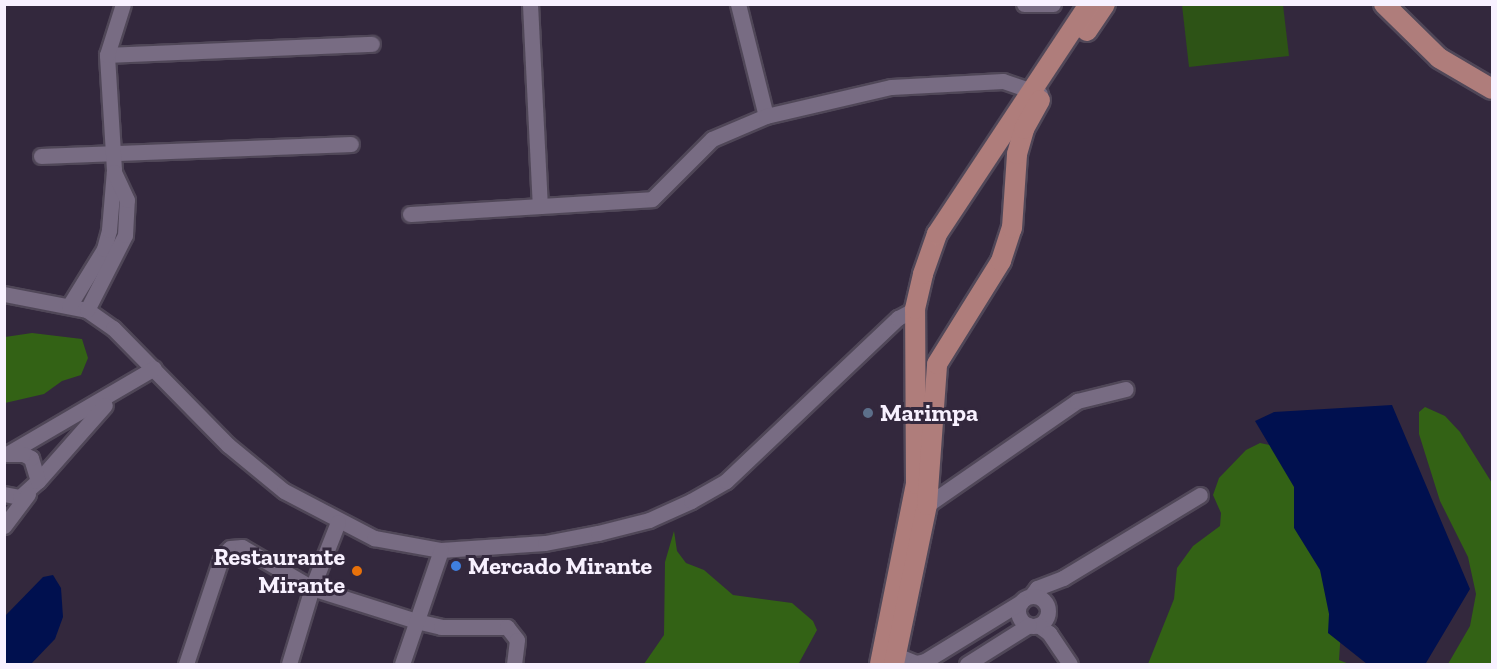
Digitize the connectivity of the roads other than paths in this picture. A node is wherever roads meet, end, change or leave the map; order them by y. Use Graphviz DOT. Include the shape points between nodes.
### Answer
graph roads {
  1 [pos="123,4"];
  2 [pos="530,4"];
  3 [pos="738,4"];
  4 [pos="1024,4"];
  5 [pos="1053,4"];
  6 [pos="1089,4"];
  7 [pos="1105,4"];
  8 [pos="1384,4"];
  9 [pos="372,44"];
  10 [pos="107,55"];
  11 [pos="1492,89"];
  12 [pos="1037,93"];
  13 [pos="766,116"];
  14 [pos="351,144"];
  15 [pos="996,144"];
  16 [pos="112,154"];
  17 [pos="1017,154"];
  18 [pos="41,156"];
  19 [pos="114,170"];
  20 [pos="540,206"];
  21 [pos="410,214"];
  22 [pos="4,294"];
  23 [pos="69,306"];
  24 [pos="915,309"];
  25 [pos="87,310"];
  26 [pos="154,368"];
  27 [pos="1126,389"];
  28 [pos="114,395"];
  29 [pos="6,455"];
  30 [pos="38,481"];
  31 [pos="4,494"];
  32 [pos="28,494"];
  33 [pos="1200,495"];
  34 [pos="927,505"];
  35 [pos="338,522"];
  36 [pos="4,526"];
  37 [pos="441,550"];
  38 [pos="1063,578"];
  39 [pos="312,588"];
  40 [pos="1026,599"];
  41 [pos="1046,605"];
  42 [pos="416,621"];
  43 [pos="1033,625"];
  44 [pos="963,638"];
  45 [pos="1067,659"];
  46 [pos="890,661"];
  47 [pos="972,661"];
  48 [pos="186,664"];
  49 [pos="289,664"];
  50 [pos="402,664"];
  51 [pos="514,664"];
  1 -- 10 [label="street"];
  2 -- 20 [label="street"];
  3 -- 13 [label="street"];
  4 -- 5 [label="street"];
  6 -- 12 [label="main road"];
  7 -- 12 [label="main road"];
  8 -- 11 [label="main road" via="1439,58"];
  9 -- 10 [label="street"];
  10 -- 16 [label="street"];
  12 -- 13 [label="street" via="1003,81 891,87"];
  12 -- 15 [label="main road"];
  12 -- 17 [label="main road"];
  13 -- 20 [label="street" via="712,139 652,199"];
  14 -- 16 [label="street"];
  15 -- 17 [label="main road"];
  15 -- 24 [label="main road" via="937,234"];
  16 -- 18 [label="street"];
  16 -- 19 [label="street"];
  17 -- 34 [label="main road" via="1012,228 1001,261 937,364"];
  19 -- 23 [label="street" via="104,249"];
  19 -- 25 [label="street" via="127,200 125,236"];
  20 -- 21 [label="street"];
  22 -- 23 [label="street"];
  23 -- 25 [label="street"];
  24 -- 37 [label="street" via="898,318 726,481 691,501 649,520 587,535 545,543"];
  24 -- 46 [label="main road" via="916,484"];
  25 -- 26 [label="street" via="113,328"];
  26 -- 28 [label="street"];
  26 -- 35 [label="street" via="228,445 284,491"];
  27 -- 34 [label="street" via="1077,401"];
  28 -- 29 [label="street"];
  28 -- 30 [label="street"];
  29 -- 30 [label="street" via="23,454 31,458"];
  30 -- 32 [label="street"];
  31 -- 32 [label="street"];
  32 -- 36 [label="street"];
  33 -- 38 [label="street"];
  34 -- 46 [label="main road"];
  35 -- 37 [label="street" via="394,544"];
  35 -- 39 [label="street"];
  37 -- 42 [label="street"];
  38 -- 40 [label="street" via="1037,588"];
  38 -- 41 [label="street"];
  39 -- 42 [label="street"];
  39 -- 48 [label="street" via="255,552 230,548 222,556"];
  39 -- 49 [label="street"];
  40 -- 41 [label="street"];
  40 -- 43 [label="street" via="1018,613"];
  40 -- 44 [label="street"];
  41 -- 43 [label="street" via="1047,614"];
  41 -- 45 [label="street"];
  42 -- 50 [label="street"];
  42 -- 51 [label="street" via="441,627 488,626 514,631"];
  43 -- 45 [label="street"];
  43 -- 47 [label="street"];
  44 -- 46 [label="street" via="926,661"];
  44 -- 47 [label="street"];
}
